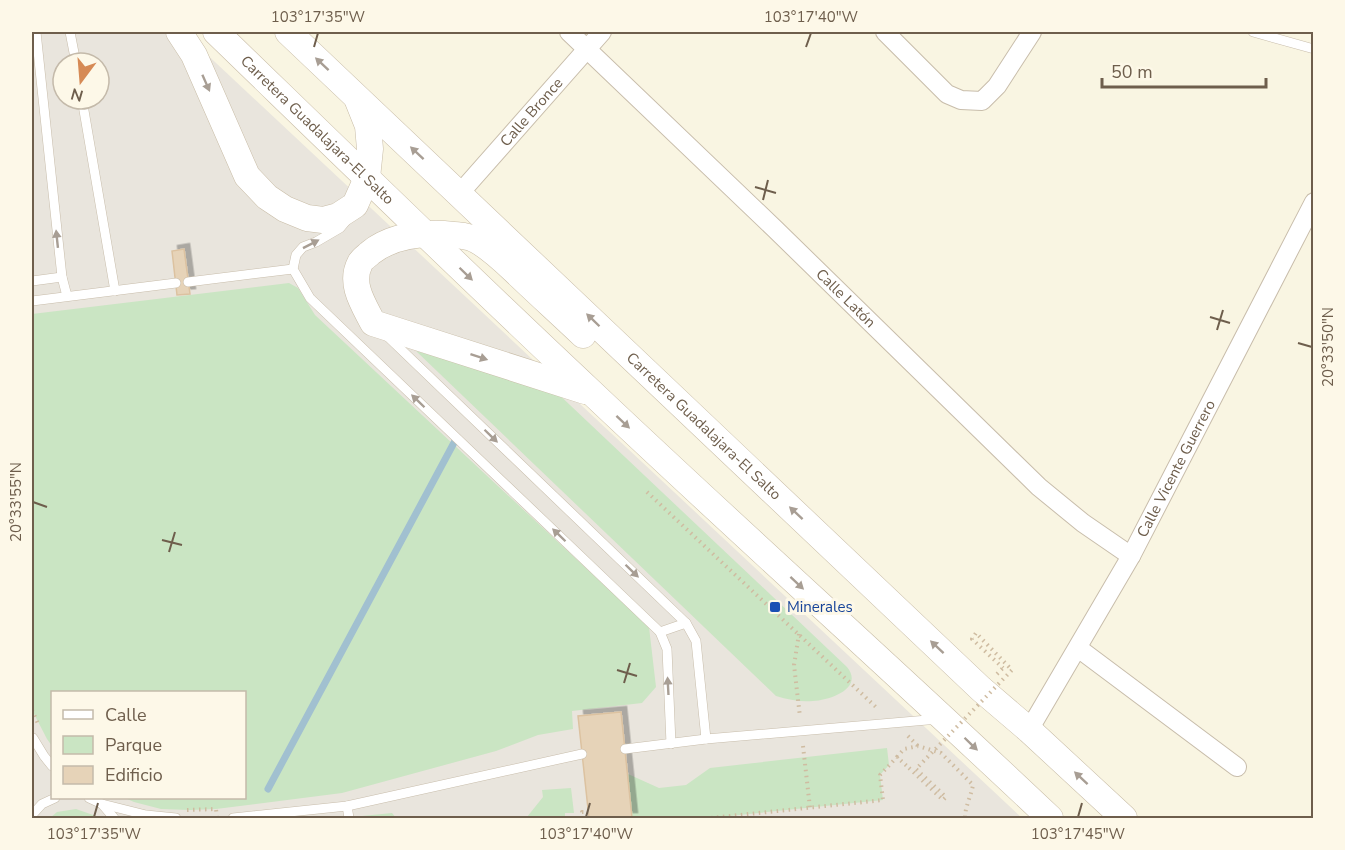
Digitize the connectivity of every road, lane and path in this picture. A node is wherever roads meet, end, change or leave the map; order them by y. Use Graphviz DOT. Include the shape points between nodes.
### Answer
graph roads {
  1 [pos="36,32"];
  2 [pos="70,32"];
  3 [pos="178,32"];
  4 [pos="216,32"];
  5 [pos="288,32"];
  6 [pos="569,32"];
  7 [pos="602,32"];
  8 [pos="885,32"];
  9 [pos="1032,32"];
  10 [pos="1253,32"];
  11 [pos="588,48"];
  12 [pos="1314,49"];
  13 [pos="74,51"];
  14 [pos="357,96"];
  15 [pos="84,111"];
  16 [pos="367,178"];
  17 [pos="460,193"];
  18 [pos="1314,202"];
  19 [pos="355,205"];
  20 [pos="424,234"];
  21 [pos="293,269"];
  22 [pos="62,277"];
  23 [pos="32,280"];
  24 [pos="188,282"];
  25 [pos="176,283"];
  26 [pos="115,291"];
  27 [pos="67,296"];
  28 [pos="32,301"];
  29 [pos="364,331"];
  30 [pos="590,392"];
  31 [pos="733,453"];
  32 [pos="647,492"];
  33 [pos="1131,556"];
  34 [pos="686,623"];
  35 [pos="660,632"];
  36 [pos="1078,648"];
  37 [pos="1003,668"];
  38 [pos="945,719"];
  39 [pos="894,723"];
  40 [pos="1029,730"];
  41 [pos="32,738"];
  42 [pos="706,739"];
  43 [pos="671,744"];
  44 [pos="918,746"];
  45 [pos="625,748"];
  46 [pos="582,754"];
  47 [pos="897,757"];
  48 [pos="51,765"];
  49 [pos="1236,768"];
  50 [pos="53,799"];
  51 [pos="91,799"];
  52 [pos="102,804"];
  53 [pos="347,806"];
  54 [pos="589,812"];
  55 [pos="32,815"];
  56 [pos="114,819"];
  57 [pos="176,819"];
  58 [pos="233,819"];
  59 [pos="349,819"];
  60 [pos="583,819"];
  61 [pos="711,819"];
  62 [pos="965,819"];
  63 [pos="1050,819"];
  64 [pos="1124,819"];
  22 -- 1 [label="lane, one-way"];
  2 -- 13 [label="lane"];
  3 -- 19 [label="main road, one-way" via="194,55 247,176 267,197 285,209 323,220"];
  4 -- 16 [label="main road, Carretera Guadalajara-El Salto"];
  14 -- 5 [label="main road, Carretera Guadalajara-El Salto, one-way"];
  6 -- 11 [label="street, Calle Latón"];
  7 -- 11 [label="street, Calle Bronce"];
  8 -- 9 [label="street" via="947,94 961,100 982,101 998,86"];
  10 -- 12 [label="lane"];
  11 -- 17 [label="street, Calle Bronce"];
  11 -- 33 [label="street, Calle Latón" via="1039,487"];
  14 -- 16 [label="main road" via="368,126"];
  17 -- 14 [label="main road, Carretera Guadalajara-El Salto, one-way"];
  15 -- 26 [label="lane"];
  16 -- 19 [label="main road"];
  16 -- 20 [label="main road, Carretera Guadalajara-El Salto"];
  31 -- 17 [label="main road, Carretera Guadalajara-El Salto, one-way"];
  18 -- 33 [label="street, Calle Vicente Guerrero"];
  21 -- 19 [label="lane, one-way" via="296,255 303,247 340,228"];
  20 -- 29 [label="main road" via="385,244 361,262 357,285"];
  20 -- 30 [label="main road, Carretera Guadalajara-El Salto, one-way"];
  20 -- 31 [label="main road" via="461,235 484,245 663,410"];
  21 -- 24 [label="lane"];
  21 -- 29 [label="lane" via="310,298"];
  22 -- 23 [label="lane"];
  22 -- 27 [label="lane"];
  25 -- 26 [label="lane"];
  26 -- 27 [label="lane"];
  27 -- 28 [label="lane"];
  29 -- 30 [label="main road, one-way"];
  29 -- 34 [label="lane, one-way"];
  35 -- 29 [label="lane, one-way"];
  30 -- 38 [label="main road, Carretera Guadalajara-El Salto, one-way"];
  40 -- 31 [label="main road, Carretera Guadalajara-El Salto, one-way"];
  32 -- 39 [label="path"];
  33 -- 36 [label="street, Calle Vicente Guerrero"];
  34 -- 35 [label="lane"];
  34 -- 42 [label="lane" via="696,641"];
  43 -- 35 [label="lane, one-way" via="667,649"];
  36 -- 40 [label="street, Calle Vicente Guerrero"];
  36 -- 49 [label="street"];
  37 -- 47 [label="path, bridge" via="972,639 976,633 1012,670 916,769 946,797 943,800"];
  38 -- 39 [label="lane"];
  38 -- 63 [label="main road, Carretera Guadalajara-El Salto, one-way"];
  39 -- 42 [label="lane"];
  39 -- 44 [label="path"];
  64 -- 40 [label="main road, Carretera Guadalajara-El Salto, one-way"];
  41 -- 48 [label="lane"];
  42 -- 43 [label="lane"];
  43 -- 45 [label="lane"];
  44 -- 47 [label="path" via="904,749"];
  44 -- 62 [label="path" via="941,753 973,785"];
  46 -- 53 [label="lane"];
  47 -- 61 [label="path" via="880,775 883,800"];
  50 -- 55 [label="lane"];
  51 -- 52 [label="lane"];
  52 -- 56 [label="lane"];
  52 -- 57 [label="lane"];
  53 -- 58 [label="lane"];
  53 -- 59 [label="lane"];
  54 -- 60 [label="path" via="582,812"];
}
